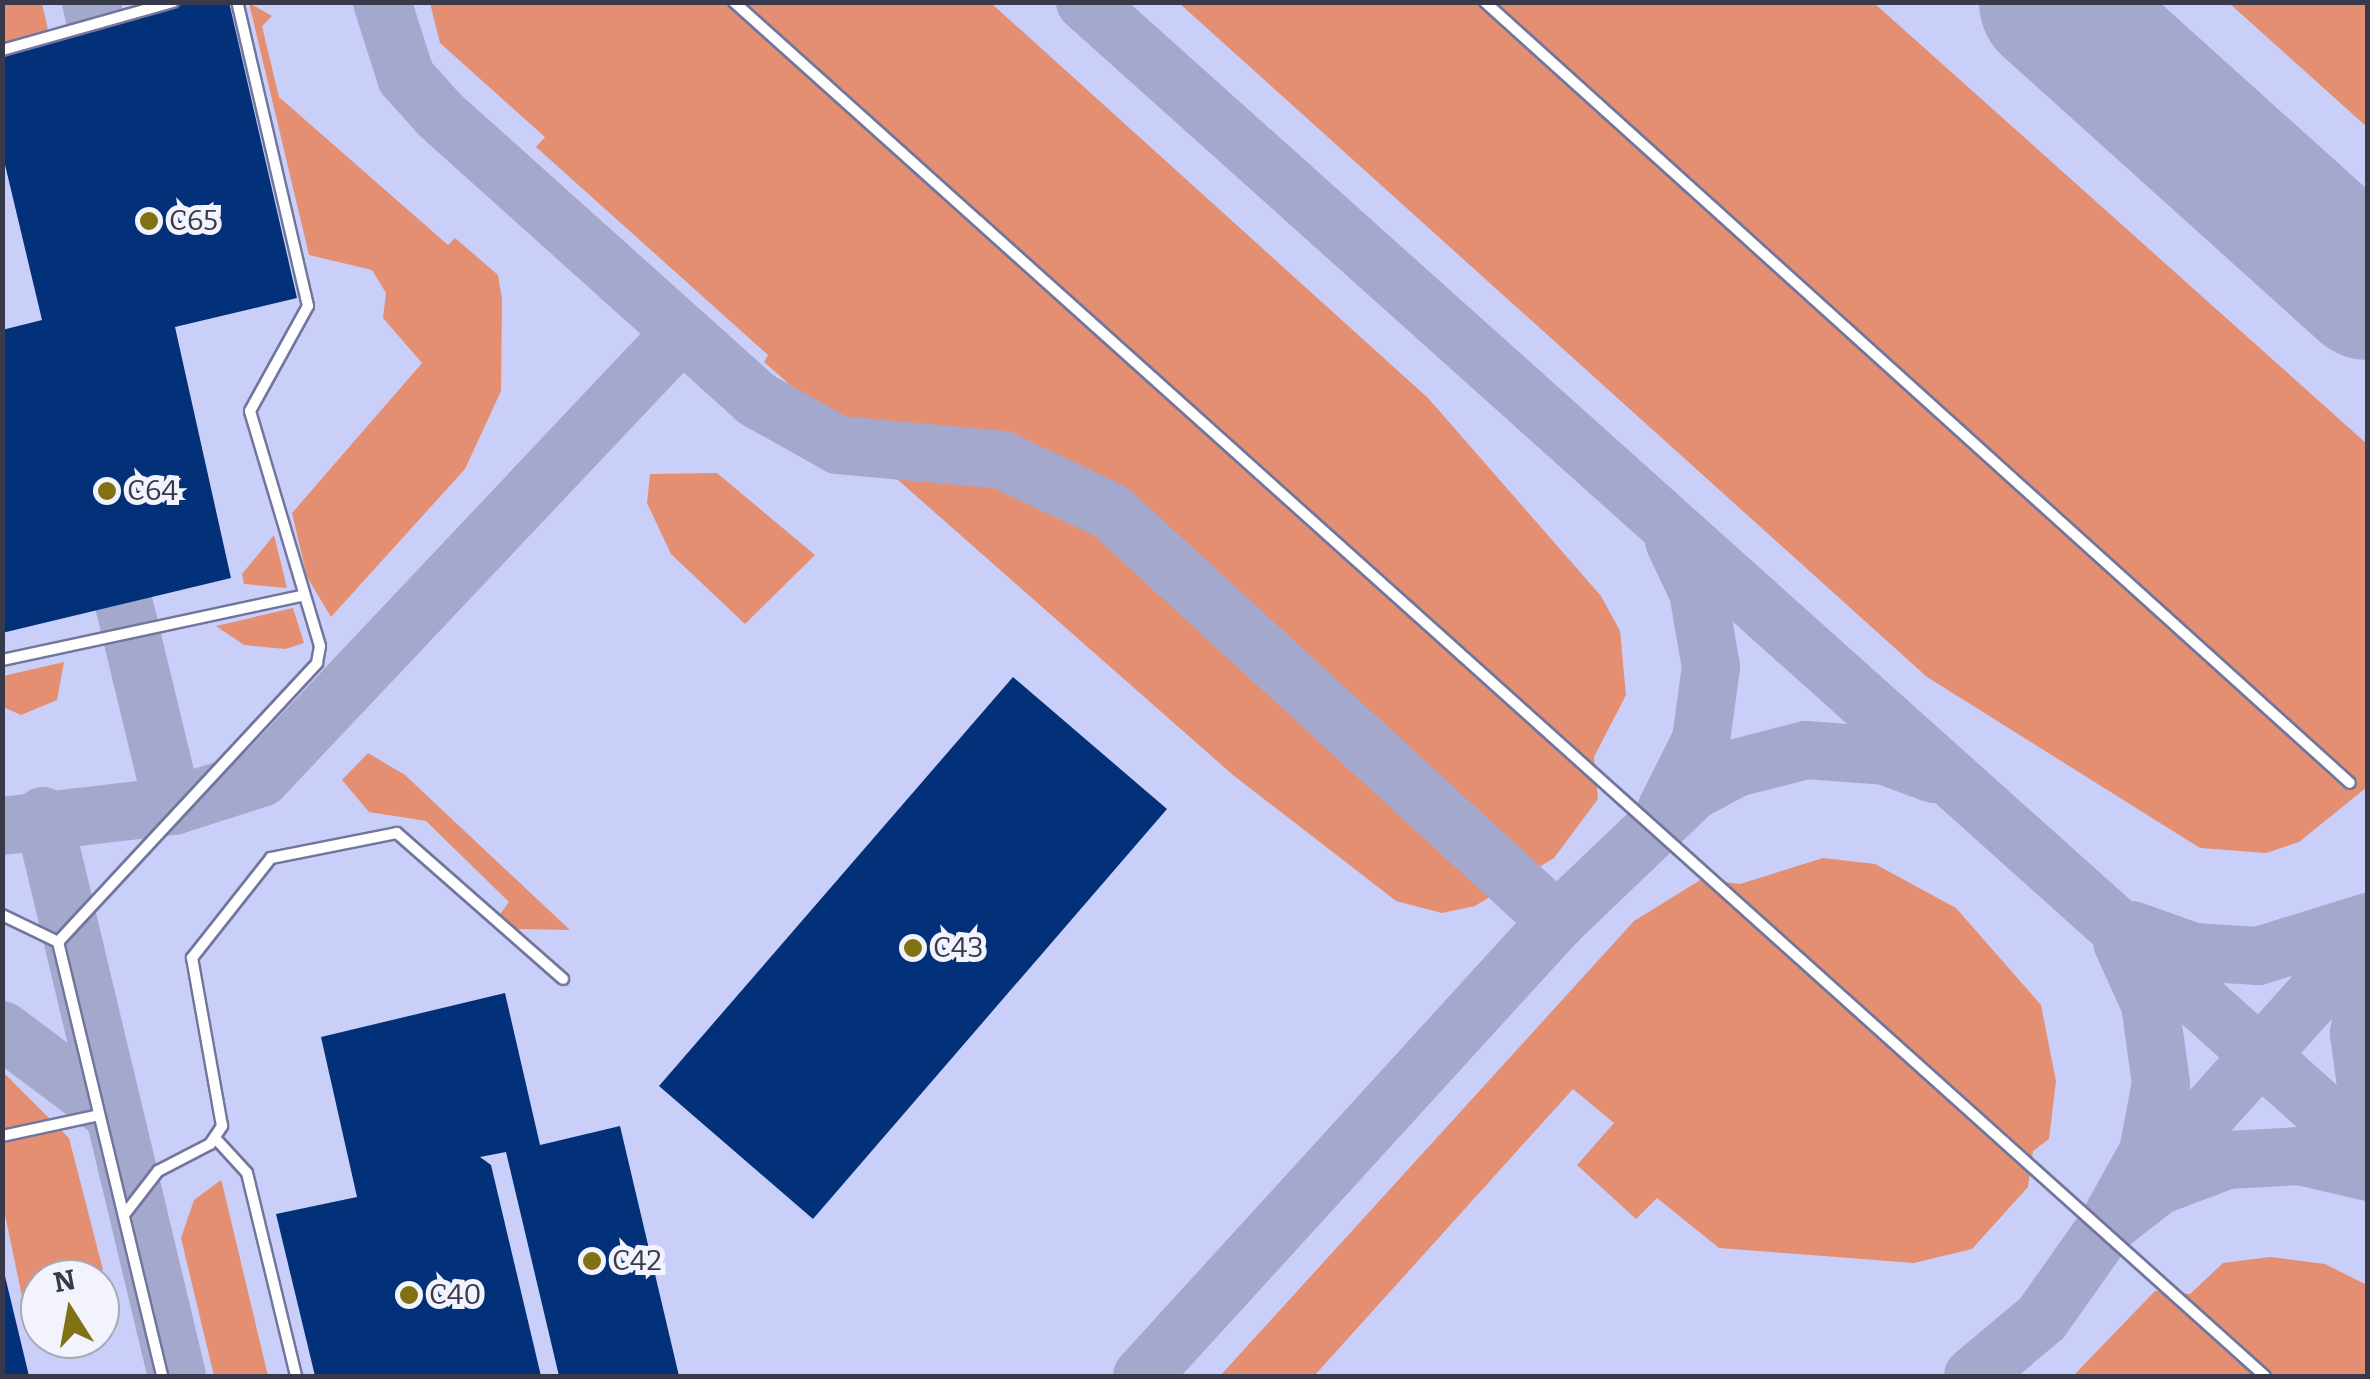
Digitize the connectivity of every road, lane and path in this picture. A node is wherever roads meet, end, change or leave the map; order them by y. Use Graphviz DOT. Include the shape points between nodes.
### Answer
graph roads {
  1 [pos="173,2"];
  2 [pos="237,2"];
  3 [pos="734,2"];
  4 [pos="1485,2"];
  5 [pos="2,50"];
  6 [pos="301,596"];
  7 [pos="2,660"];
  8 [pos="2350,783"];
  9 [pos="2,915"];
  10 [pos="58,942"];
  11 [pos="563,979"];
  12 [pos="99,1115"];
  13 [pos="2,1136"];
  14 [pos="216,1139"];
  15 [pos="124,1216"];
  16 [pos="162,1376"];
  17 [pos="296,1376"];
  18 [pos="2265,1376"];
  1 -- 5 [label="lane"];
  2 -- 6 [label="lane" via="308,306 250,411"];
  3 -- 18 [label="lane"];
  4 -- 8 [label="lane"];
  6 -- 7 [label="lane"];
  6 -- 10 [label="lane" via="317,662"];
  9 -- 10 [label="lane"];
  10 -- 12 [label="lane"];
  11 -- 14 [label="lane" via="397,833 276,855 192,958 222,1100"];
  12 -- 13 [label="lane"];
  12 -- 15 [label="lane"];
  14 -- 15 [label="lane" via="158,1171"];
  14 -- 17 [label="lane" via="247,1173"];
  15 -- 16 [label="lane"];
}
